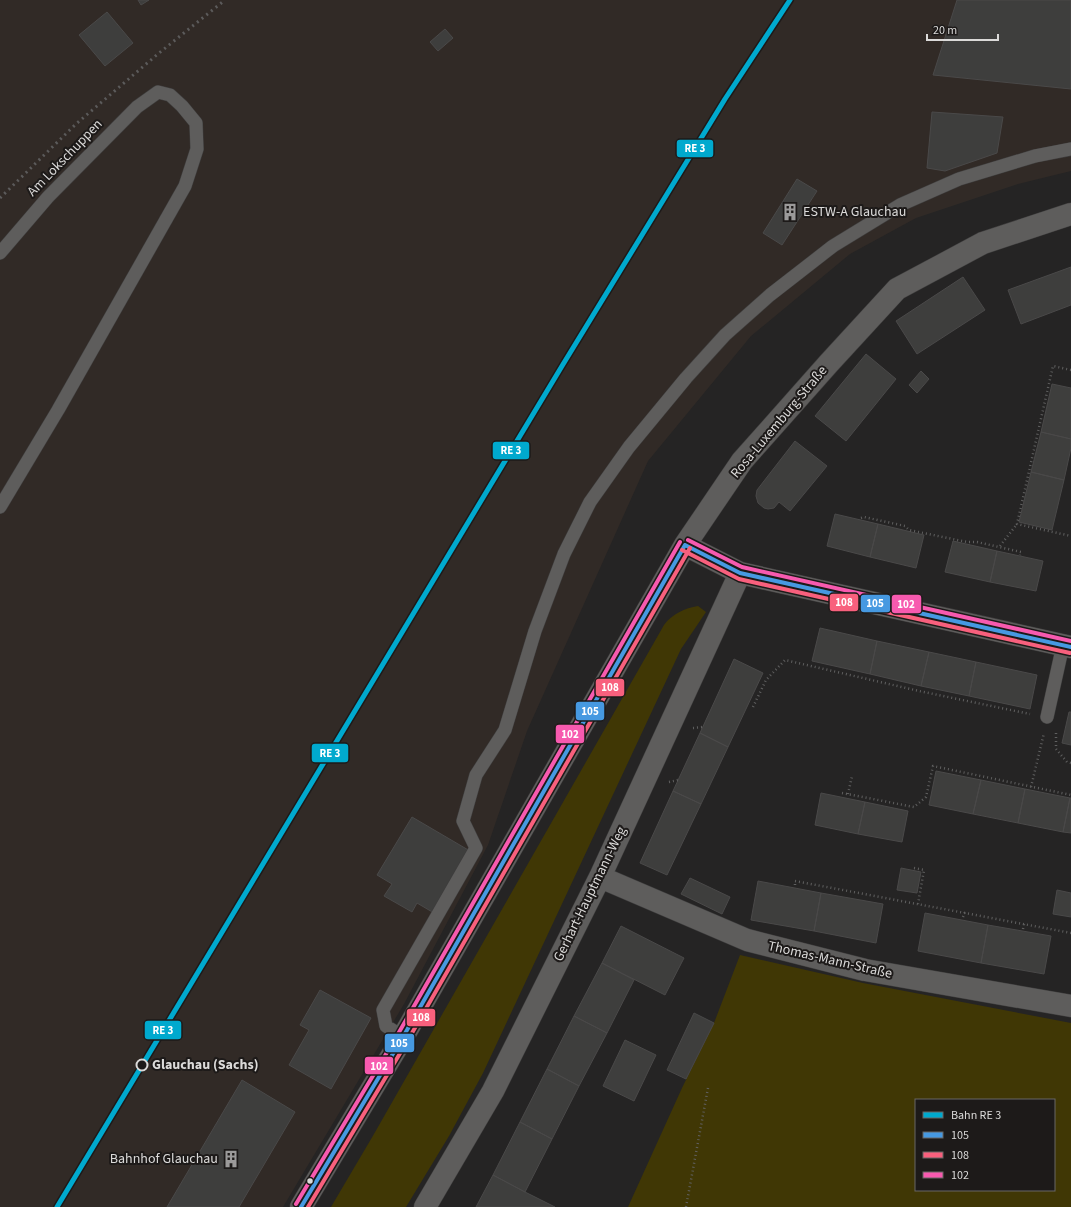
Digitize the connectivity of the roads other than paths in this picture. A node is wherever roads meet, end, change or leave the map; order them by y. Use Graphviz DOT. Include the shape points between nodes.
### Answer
graph roads {
  1 [pos="1071,149"];
  2 [pos="1071,214"];
  3 [pos="0,253"];
  4 [pos="0,507"];
  5 [pos="685,545"];
  6 [pos="740,573"];
  7 [pos="1067,646"];
  8 [pos="1047,717"];
  9 [pos="600,876"];
  10 [pos="1071,1006"];
  11 [pos="403,1037"];
  12 [pos="302,1207"];
  13 [pos="425,1207"];
  1 -- 11 [label="lane" via="1035,156 959,179 900,205 834,246 770,295 725,335 629,447 590,502 564,554 535,631 505,730 476,775 463,821 476,848 383,1010 386,1026"];
  2 -- 5 [label="street, Rosa-Luxemburg-Straße" via="983,243 897,289 742,461"];
  3 -- 4 [label="lane, Am Lokschuppen" via="48,197 92,152 137,107 158,92 170,94 196,123 198,149 185,186"];
  5 -- 6 [label="street"];
  5 -- 11 [label="street, Rosa-Luxemburg-Straße"];
  6 -- 7 [label="street"];
  6 -- 9 [label="street, Gerhart-Hauptmann-Weg"];
  7 -- 8 [label="lane"];
  9 -- 10 [label="street, Thomas-Mann-Straße" via="747,940 865,970"];
  9 -- 13 [label="street, Gerhart-Hauptmann-Weg" via="492,1091"];
  11 -- 12 [label="street, Rosa-Luxemburg-Straße"];
}
